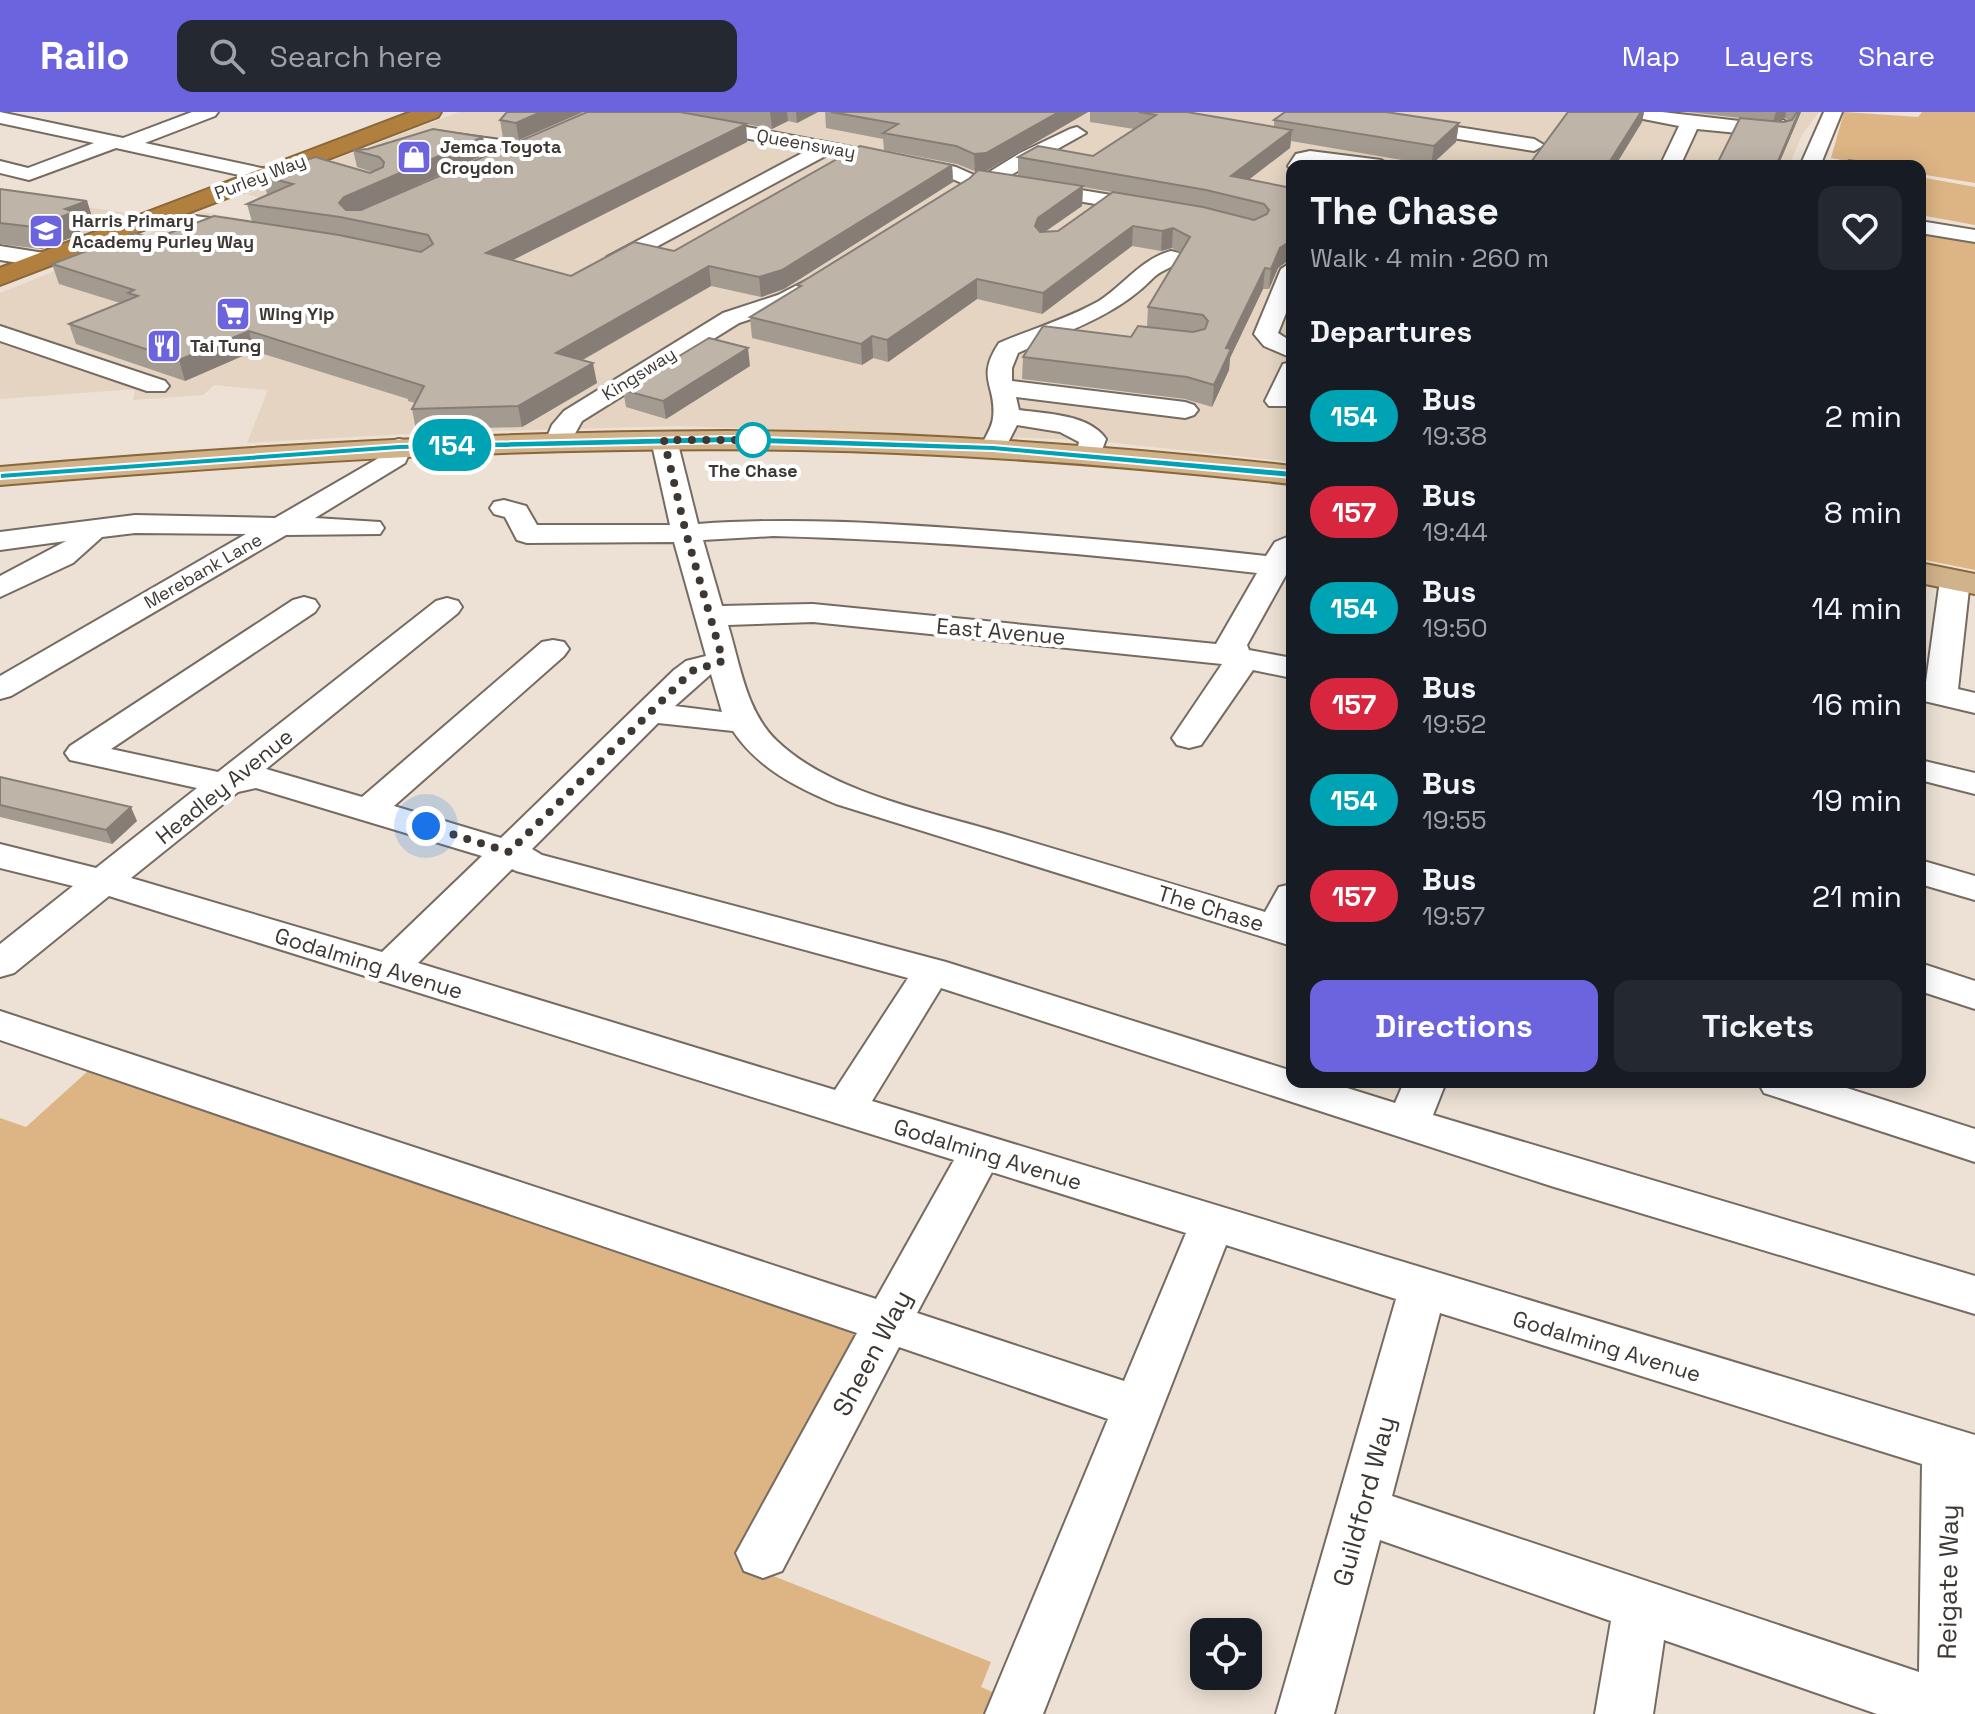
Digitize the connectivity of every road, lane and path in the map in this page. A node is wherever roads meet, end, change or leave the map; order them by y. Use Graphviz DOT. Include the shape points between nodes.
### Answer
graph roads {
  1 [pos="70,112"];
  2 [pos="209,112"];
  3 [pos="430,112"];
  4 [pos="639,112"];
  5 [pos="1327,112"];
  6 [pos="1634,112"];
  7 [pos="1833,112"];
  8 [pos="0,117"];
  9 [pos="1690,123"];
  10 [pos="35,124"];
  11 [pos="811,126"];
  12 [pos="1783,126"];
  13 [pos="1077,133"];
  14 [pos="420,139"];
  15 [pos="784,140"];
  16 [pos="119,143"];
  17 [pos="488,145"];
  18 [pos="1534,145"];
  19 [pos="827,148"];
  20 [pos="1302,160"];
  21 [pos="1334,160"];
  22 [pos="1673,160"];
  23 [pos="1813,160"];
  24 [pos="304,161"];
  25 [pos="448,162"];
  26 [pos="0,167"];
  27 [pos="481,167"];
  28 [pos="336,171"];
  29 [pos="266,175"];
  30 [pos="981,180"];
  31 [pos="950,198"];
  32 [pos="1107,201"];
  33 [pos="1177,213"];
  34 [pos="158,217"];
  35 [pos="1083,218"];
  36 [pos="1926,228"];
  37 [pos="273,233"];
  38 [pos="1975,236"];
  39 [pos="0,253"];
  40 [pos="1171,258"];
  41 [pos="44,260"];
  42 [pos="615,262"];
  43 [pos="829,274"];
  44 [pos="0,277"];
  45 [pos="1286,284"];
  46 [pos="1054,328"];
  47 [pos="659,332"];
  48 [pos="0,333"];
  49 [pos="1100,333"];
  50 [pos="693,341"];
  51 [pos="1286,348"];
  52 [pos="1286,383"];
  53 [pos="156,386"];
  54 [pos="999,387"];
  55 [pos="1278,401"];
  56 [pos="1185,410"];
  57 [pos="1006,416"];
  58 [pos="664,440"];
  59 [pos="558,442"];
  60 [pos="399,447"];
  61 [pos="993,448"];
  62 [pos="1089,455"];
  63 [pos="1286,474"];
  64 [pos="0,476"];
  65 [pos="504,508"];
  66 [pos="282,525"];
  67 [pos="370,528"];
  68 [pos="92,530"];
  69 [pos="686,533"];
  70 [pos="0,541"];
  71 [pos="1284,555"];
  72 [pos="1926,574"];
  73 [pos="1965,582"];
  74 [pos="0,588"];
  75 [pos="304,606"];
  76 [pos="447,607"];
  77 [pos="710,616"];
  78 [pos="553,649"];
  79 [pos="1234,656"];
  80 [pos="723,661"];
  81 [pos="1286,667"];
  82 [pos="0,689"];
  83 [pos="1930,692"];
  84 [pos="1975,703"];
  85 [pos="651,712"];
  86 [pos="742,721"];
  87 [pos="1189,738"];
  88 [pos="1926,772"];
  89 [pos="225,784"];
  90 [pos="1975,784"];
  91 [pos="370,809"];
  92 [pos="509,852"];
  93 [pos="0,856"];
  94 [pos="1926,874"];
  95 [pos="102,882"];
  96 [pos="1975,888"];
  97 [pos="1286,919"];
  98 [pos="0,964"];
  99 [pos="389,969"];
  100 [pos="932,971"];
  101 [pos="1926,979"];
  102 [pos="1975,995"];
  103 [pos="0,1025"];
  104 [pos="1286,1085"];
  105 [pos="1296,1088"];
  106 [pos="1423,1088"];
  107 [pos="1797,1088"];
  108 [pos="844,1110"];
  109 [pos="1408,1124"];
  110 [pos="1975,1146"];
  111 [pos="980,1152"];
  112 [pos="1212,1224"];
  113 [pos="1423,1288"];
  114 [pos="1975,1295"];
  115 [pos="887,1324"];
  116 [pos="1137,1407"];
  117 [pos="1962,1454"];
  118 [pos="1363,1510"];
  119 [pos="763,1553"];
  120 [pos="1641,1606"];
  121 [pos="1951,1713"];
  122 [pos="1014,1714"];
  123 [pos="1305,1714"];
  124 [pos="1624,1714"];
  1 -- 10 [label="street"];
  2 -- 16 [label="street"];
  3 -- 24 [label="highway, Purley Way"];
  4 -- 15 [label="street, Queensway"];
  5 -- 18 [label="street"];
  6 -- 9 [label="street"];
  7 -- 23 [label="street"];
  8 -- 10 [label="street"];
  9 -- 12 [label="street" via="1779,131"];
  9 -- 22 [label="street"];
  10 -- 16 [label="street"];
  11 -- 15 [label="street"];
  13 -- 30 [label="street"];
  14 -- 17 [label="street"];
  15 -- 19 [label="street, Queensway"];
  16 -- 26 [label="street" via="29,174"];
  16 -- 29 [label="street"];
  17 -- 25 [label="street"];
  17 -- 27 [label="street" via="528,146"];
  19 -- 30 [label="street, Queensway"];
  19 -- 42 [label="street"];
  20 -- 21 [label="street"];
  24 -- 28 [label="street"];
  24 -- 29 [label="highway, Purley Way"];
  29 -- 34 [label="highway, Purley Way"];
  30 -- 31 [label="street"];
  30 -- 32 [label="street, Queensway"];
  32 -- 33 [label="street, Queensway"];
  32 -- 35 [label="street"];
  34 -- 37 [label="street"];
  34 -- 41 [label="highway, Purley Way"];
  36 -- 38 [label="street"];
  39 -- 41 [label="street"];
  40 -- 46 [label="street" via="1106,306"];
  41 -- 44 [label="highway, Purley Way"];
  43 -- 50 [label="street, Kingsway" via="786,300 731,318"];
  45 -- 51 [label="street" via="1266,334"];
  46 -- 49 [label="street"];
  46 -- 54 [label="street" via="1008,348 1000,361"];
  47 -- 50 [label="street"];
  48 -- 53 [label="street"];
  50 -- 59 [label="street, Kingsway" via="573,416"];
  52 -- 55 [label="street"];
  54 -- 56 [label="street"];
  54 -- 57 [label="street"];
  57 -- 61 [label="street"];
  57 -- 62 [label="street" via="1076,428 1093,439"];
  58 -- 59 [label="main road"];
  58 -- 61 [label="main road"];
  58 -- 69 [label="street, The Chase"];
  59 -- 60 [label="main road"];
  60 -- 64 [label="main road"];
  60 -- 66 [label="street, Merebank Lane" via="387,465"];
  61 -- 62 [label="main road"];
  62 -- 63 [label="main road"];
  65 -- 69 [label="street" via="516,512 527,534"];
  66 -- 67 [label="street"];
  66 -- 68 [label="street" via="135,524"];
  66 -- 82 [label="street, Merebank Lane"];
  68 -- 70 [label="street"];
  68 -- 74 [label="street" via="74,550"];
  69 -- 71 [label="street" via="843,529 1156,552"];
  69 -- 77 [label="street, The Chase"];
  71 -- 79 [label="street" via="1231,645"];
  72 -- 73 [label="main road"];
  73 -- 83 [label="street"];
  75 -- 89 [label="street" via="82,753"];
  76 -- 89 [label="street, Headley Avenue"];
  77 -- 79 [label="street, East Avenue" via="813,613"];
  77 -- 80 [label="street, The Chase"];
  78 -- 91 [label="street"];
  79 -- 81 [label="street, East Avenue"];
  79 -- 87 [label="street" via="1239,667"];
  80 -- 85 [label="street" via="692,671"];
  80 -- 86 [label="street, The Chase"];
  83 -- 84 [label="street"];
  85 -- 86 [label="street"];
  85 -- 92 [label="street"];
  86 -- 97 [label="street, The Chase" via="777,759 835,791 893,812"];
  88 -- 90 [label="street"];
  89 -- 91 [label="street" via="257,777"];
  89 -- 95 [label="street, Headley Avenue"];
  91 -- 92 [label="street"];
  92 -- 99 [label="street"];
  92 -- 100 [label="street" via="529,863"];
  93 -- 95 [label="street, Godalming Avenue"];
  94 -- 96 [label="street"];
  95 -- 98 [label="street, Headley Avenue"];
  95 -- 99 [label="street, Godalming Avenue"];
  99 -- 108 [label="street, Godalming Avenue"];
  100 -- 104 [label="street"];
  100 -- 108 [label="street"];
  101 -- 102 [label="street"];
  103 -- 115 [label="street"];
  105 -- 109 [label="street"];
  106 -- 109 [label="street"];
  107 -- 110 [label="street"];
  108 -- 111 [label="street, Godalming Avenue"];
  109 -- 114 [label="street"];
  111 -- 112 [label="street, Godalming Avenue"];
  111 -- 115 [label="street, Sheen Way"];
  112 -- 113 [label="street, Godalming Avenue"];
  112 -- 116 [label="street"];
  113 -- 117 [label="street, Godalming Avenue"];
  113 -- 118 [label="street, Guildford Way"];
  115 -- 116 [label="street"];
  115 -- 119 [label="street, Sheen Way"];
  116 -- 122 [label="street"];
  117 -- 121 [label="street, Reigate Way"];
  118 -- 120 [label="street"];
  118 -- 123 [label="street, Guildford Way"];
  120 -- 121 [label="street"];
  120 -- 124 [label="street"];
}
